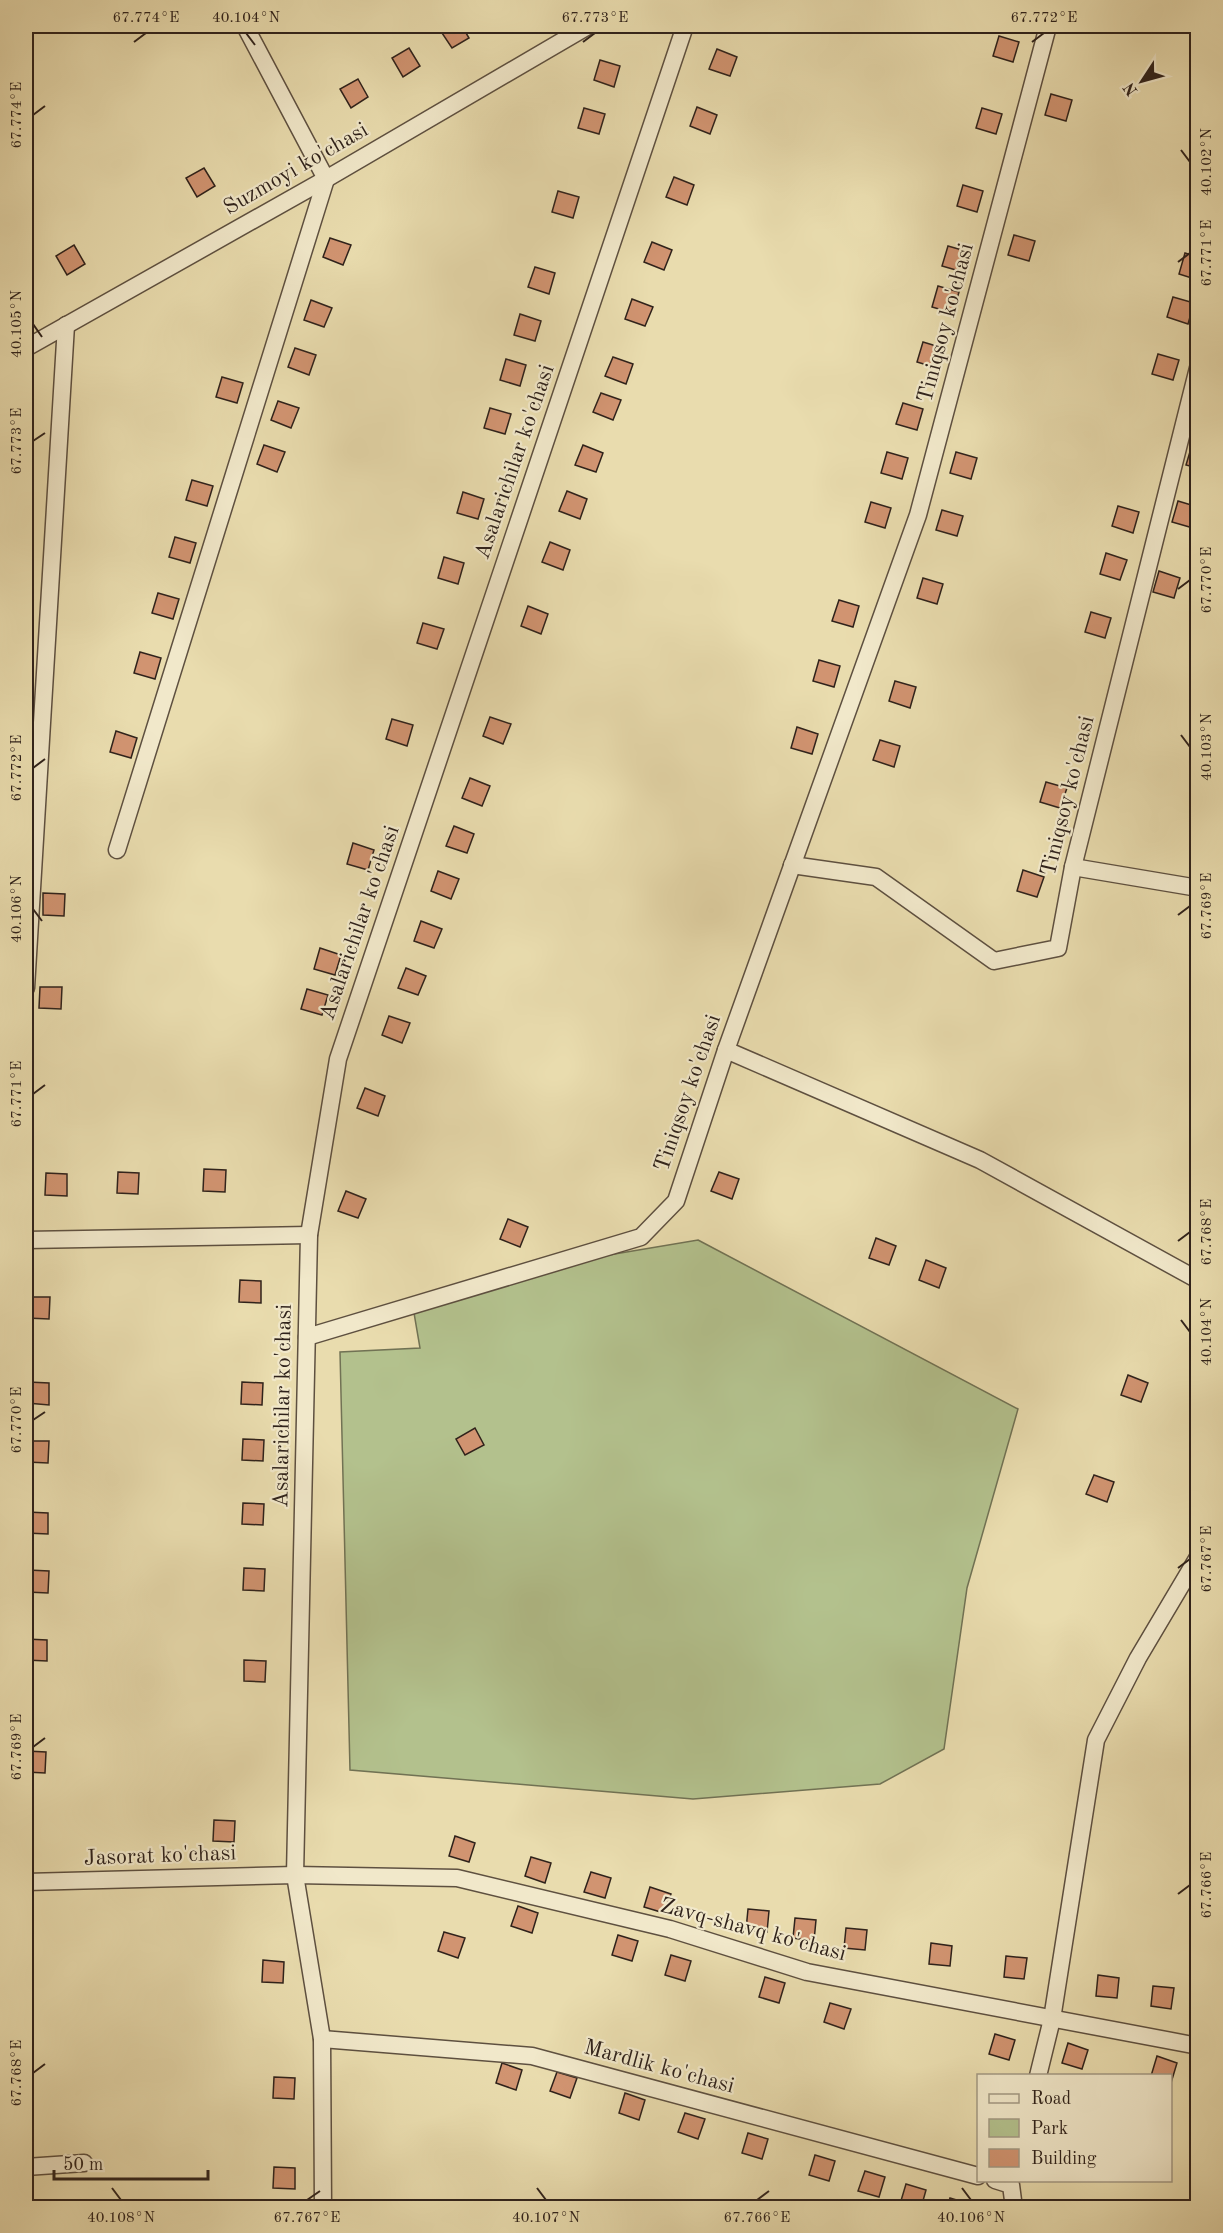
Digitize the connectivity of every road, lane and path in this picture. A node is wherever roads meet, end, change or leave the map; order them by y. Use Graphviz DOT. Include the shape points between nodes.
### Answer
graph roads {
  1 [pos="245,26"];
  2 [pos="588,26"];
  3 [pos="686,26"];
  4 [pos="1048,26"];
  5 [pos="326,178"];
  6 [pos="66,325"];
  7 [pos="26,348"];
  8 [pos="1197,368"];
  9 [pos="117,850"];
  10 [pos="792,865"];
  11 [pos="1073,867"];
  12 [pos="1197,888"];
  13 [pos="26,988"];
  14 [pos="726,1050"];
  15 [pos="309,1235"];
  16 [pos="26,1240"];
  17 [pos="1197,1280"];
  18 [pos="307,1337"];
  19 [pos="1197,1557"];
  20 [pos="295,1875"];
  21 [pos="26,1882"];
  22 [pos="1052,2019"];
  23 [pos="322,2039"];
  24 [pos="1197,2046"];
  25 [pos="1038,2074"];
  26 [pos="84,2163"];
  27 [pos="26,2167"];
  28 [pos="977,2176"];
  29 [pos="1006,2182"];
  30 [pos="323,2208"];
  31 [pos="1014,2208"];
  1 -- 5 [label="street"];
  2 -- 5 [label="street, Suzmoyi ko'chasi"];
  3 -- 15 [label="street, Asalarichilar ko'chasi" via="338,1059"];
  4 -- 10 [label="street, Tiniqsoy ko'chasi" via="918,515"];
  5 -- 6 [label="street, Suzmoyi ko'chasi"];
  5 -- 9 [label="street"];
  6 -- 7 [label="street, Suzmoyi ko'chasi"];
  6 -- 13 [label="street"];
  8 -- 11 [label="street, Tiniqsoy ko'chasi"];
  10 -- 11 [label="street, Tiniqsoy ko'chasi" via="876,877 994,961 1058,948"];
  10 -- 14 [label="street, Tiniqsoy ko'chasi"];
  11 -- 12 [label="street"];
  14 -- 17 [label="street" via="980,1160"];
  14 -- 18 [label="street, Tiniqsoy ko'chasi" via="675,1201 641,1237"];
  15 -- 16 [label="street"];
  15 -- 18 [label="street, Asalarichilar ko'chasi"];
  18 -- 20 [label="street, Asalarichilar ko'chasi"];
  19 -- 22 [label="street" via="1096,1740"];
  20 -- 21 [label="street, Jasorat ko'chasi"];
  20 -- 22 [label="street, Zavq-shavq ko'chasi" via="457,1878 670,1929 807,1972"];
  20 -- 23 [label="street, Asalarichilar ko'chasi"];
  22 -- 24 [label="street, Zavq-shavq ko'chasi"];
  22 -- 25 [label="street"];
  23 -- 28 [label="street, Mardlik ko'chasi" via="532,2056"];
  23 -- 30 [label="street, Asalarichilar ko'chasi"];
  26 -- 27 [label="street"];
  29 -- 31 [label="street"];
}
